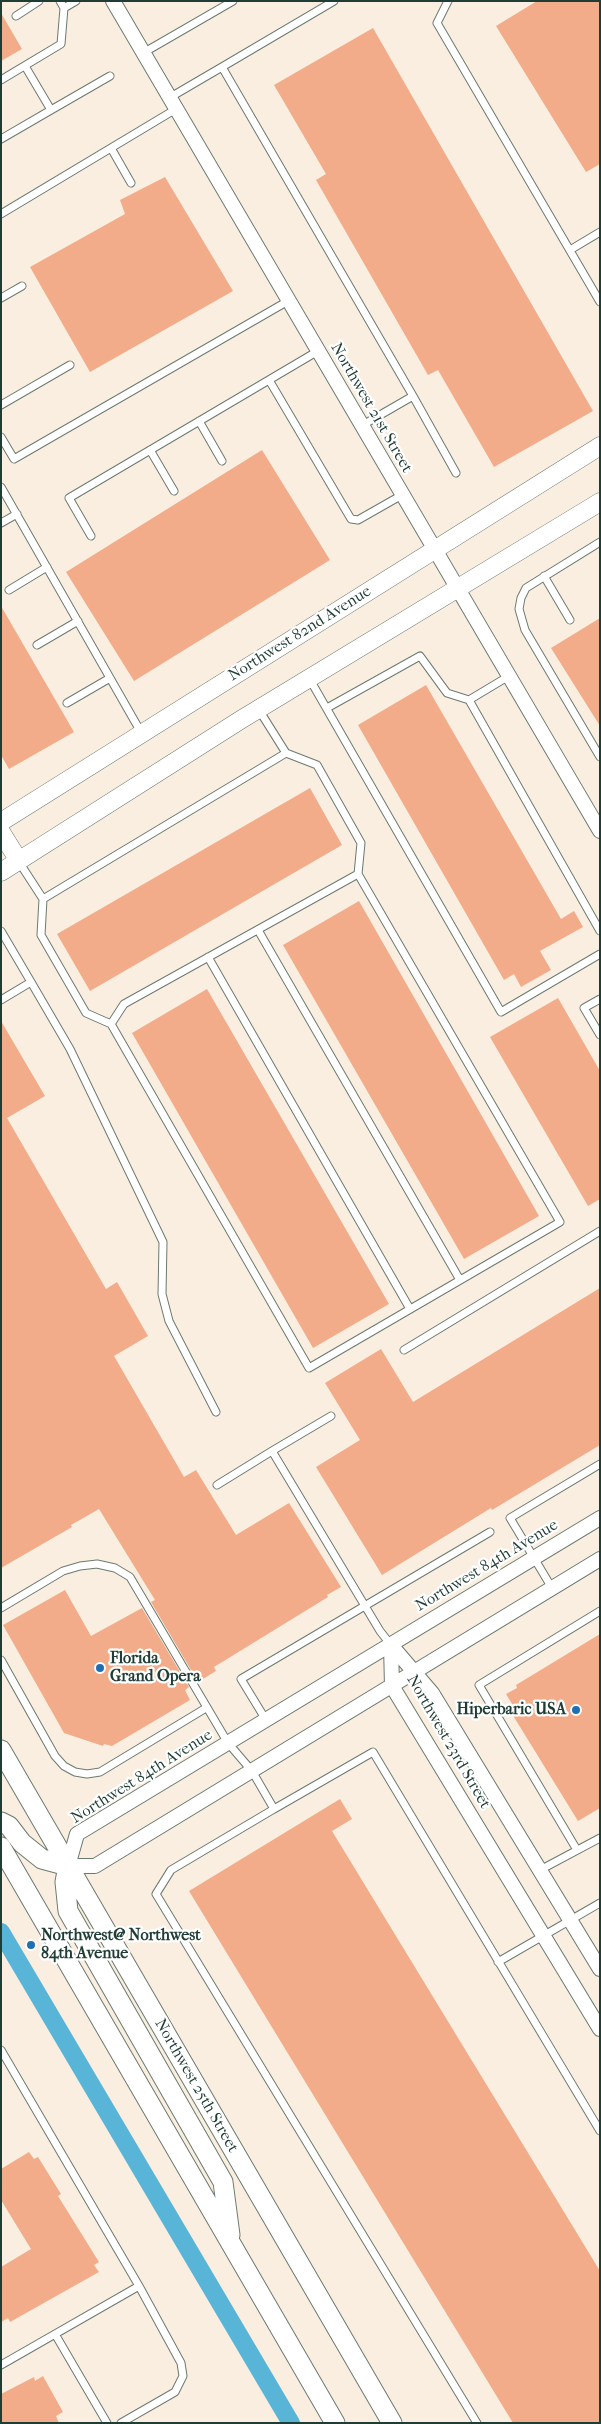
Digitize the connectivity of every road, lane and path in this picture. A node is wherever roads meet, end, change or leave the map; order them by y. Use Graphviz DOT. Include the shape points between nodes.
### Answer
graph roads {
  1 [pos="39,1"];
  2 [pos="60,1"];
  3 [pos="76,1"];
  4 [pos="113,1"];
  5 [pos="234,1"];
  6 [pos="334,1"];
  7 [pos="448,1"];
  8 [pos="64,8"];
  9 [pos="16,16"];
  10 [pos="143,53"];
  11 [pos="25,66"];
  12 [pos="222,67"];
  13 [pos="110,76"];
  14 [pos="1,80"];
  15 [pos="172,104"];
  16 [pos="51,110"];
  17 [pos="1,139"];
  18 [pos="111,148"];
  19 [pos="131,183"];
  20 [pos="1,214"];
  21 [pos="600,232"];
  22 [pos="570,250"];
  23 [pos="22,286"];
  24 [pos="1,298"];
  25 [pos="288,301"];
  26 [pos="600,302"];
  27 [pos="318,351"];
  28 [pos="70,365"];
  29 [pos="269,380"];
  30 [pos="413,396"];
  31 [pos="1,405"];
  32 [pos="199,421"];
  33 [pos="360,426"];
  34 [pos="1,437"];
  35 [pos="600,446"];
  36 [pos="150,450"];
  37 [pos="222,461"];
  38 [pos="456,472"];
  39 [pos="1,487"];
  40 [pos="174,491"];
  41 [pos="402,496"];
  42 [pos="600,502"];
  43 [pos="17,514"];
  44 [pos="1,523"];
  45 [pos="91,536"];
  46 [pos="599,544"];
  47 [pos="433,549"];
  48 [pos="47,567"];
  49 [pos="544,576"];
  50 [pos="457,589"];
  51 [pos="9,590"];
  52 [pos="570,620"];
  53 [pos="78,621"];
  54 [pos="37,645"];
  55 [pos="509,676"];
  56 [pos="110,678"];
  57 [pos="309,678"];
  58 [pos="469,700"];
  59 [pos="67,703"];
  60 [pos="327,708"];
  61 [pos="258,709"];
  62 [pos="142,734"];
  63 [pos="286,753"];
  64 [pos="600,757"];
  65 [pos="1,822"];
  66 [pos="600,831"];
  67 [pos="1,832"];
  68 [pos="19,861"];
  69 [pos="1,872"];
  70 [pos="358,874"];
  71 [pos="43,899"];
  72 [pos="258,930"];
  73 [pos="1,931"];
  74 [pos="600,931"];
  75 [pos="4,944"];
  76 [pos="600,954"];
  77 [pos="208,957"];
  78 [pos="31,982"];
  79 [pos="600,999"];
  80 [pos="1,1000"];
  81 [pos="111,1024"];
  82 [pos="600,1035"];
  83 [pos="600,1231"];
  84 [pos="460,1280"];
  85 [pos="410,1309"];
  86 [pos="404,1350"];
  87 [pos="216,1412"];
  88 [pos="331,1416"];
  89 [pos="272,1451"];
  90 [pos="600,1464"];
  91 [pos="217,1485"];
  92 [pos="600,1518"];
  93 [pos="490,1532"];
  94 [pos="534,1558"];
  95 [pos="600,1559"];
  96 [pos="552,1588"];
  97 [pos="366,1606"];
  98 [pos="1,1608"];
  99 [pos="600,1611"];
  100 [pos="391,1645"];
  101 [pos="1,1660"];
  102 [pos="414,1672"];
  103 [pos="392,1686"];
  104 [pos="206,1708"];
  105 [pos="266,1720"];
  106 [pos="228,1744"];
  107 [pos="1,1750"];
  108 [pos="252,1771"];
  109 [pos="274,1809"];
  110 [pos="1,1822"];
  111 [pos="600,1838"];
  112 [pos="1,1847"];
  113 [pos="577,1850"];
  114 [pos="68,1866"];
  115 [pos="540,1870"];
  116 [pos="600,1902"];
  117 [pos="570,1920"];
  118 [pos="544,1937"];
  119 [pos="498,1962"];
  120 [pos="600,1969"];
  121 [pos="600,2028"];
  122 [pos="1,2050"];
  123 [pos="600,2131"];
  124 [pos="231,2244"];
  125 [pos="139,2286"];
  126 [pos="55,2334"];
  127 [pos="1,2365"];
  128 [pos="107,2423"];
  129 [pos="121,2423"];
  130 [pos="335,2423"];
  131 [pos="392,2423"];
  132 [pos="477,2423"];
  1 -- 9 [label="lane"];
  2 -- 8 [label="lane"];
  3 -- 8 [label="lane"];
  4 -- 10 [label="street, Northwest 21st Street"];
  5 -- 10 [label="lane"];
  6 -- 12 [label="lane"];
  7 -- 22 [label="lane" via="437,23"];
  8 -- 11 [label="lane" via="61,44"];
  10 -- 15 [label="street, Northwest 21st Street"];
  11 -- 14 [label="lane"];
  11 -- 16 [label="lane"];
  12 -- 15 [label="lane"];
  12 -- 30 [label="lane"];
  13 -- 16 [label="lane"];
  15 -- 18 [label="lane"];
  15 -- 25 [label="street, Northwest 21st Street"];
  16 -- 17 [label="lane"];
  18 -- 19 [label="lane"];
  18 -- 20 [label="lane"];
  21 -- 22 [label="lane"];
  22 -- 26 [label="lane"];
  23 -- 24 [label="lane"];
  25 -- 27 [label="street, Northwest 21st Street"];
  25 -- 34 [label="lane" via="14,459"];
  27 -- 29 [label="lane"];
  27 -- 33 [label="street, Northwest 21st Street"];
  28 -- 31 [label="lane"];
  29 -- 32 [label="lane"];
  29 -- 41 [label="lane" via="351,519 358,520"];
  30 -- 33 [label="lane"];
  30 -- 38 [label="lane"];
  32 -- 36 [label="lane"];
  32 -- 37 [label="lane"];
  33 -- 41 [label="street, Northwest 21st Street"];
  35 -- 47 [label="street, Northwest 82nd Avenue"];
  36 -- 40 [label="lane"];
  36 -- 45 [label="lane" via="69,498"];
  39 -- 43 [label="lane"];
  41 -- 47 [label="street, Northwest 21st Street"];
  42 -- 50 [label="street"];
  43 -- 44 [label="lane"];
  43 -- 48 [label="lane"];
  46 -- 49 [label="lane"];
  47 -- 50 [label="street, Northwest 21st Street"];
  47 -- 62 [label="street, Northwest 82nd Avenue"];
  48 -- 51 [label="lane"];
  48 -- 53 [label="lane"];
  49 -- 52 [label="lane"];
  49 -- 64 [label="lane" via="526,588 520,603 520,620"];
  50 -- 55 [label="street, Northwest 21st Street"];
  50 -- 57 [label="street"];
  53 -- 54 [label="lane"];
  53 -- 56 [label="lane"];
  55 -- 58 [label="lane"];
  55 -- 66 [label="street, Northwest 21st Street"];
  56 -- 59 [label="lane"];
  56 -- 62 [label="lane"];
  57 -- 60 [label="lane"];
  57 -- 61 [label="street"];
  58 -- 60 [label="lane" via="447,693 420,656"];
  58 -- 74 [label="lane"];
  60 -- 76 [label="lane" via="501,1012"];
  61 -- 63 [label="lane"];
  61 -- 68 [label="street"];
  62 -- 65 [label="street, Northwest 82nd Avenue"];
  63 -- 70 [label="lane" via="317,766 360,843"];
  63 -- 71 [label="lane"];
  67 -- 68 [label="street"];
  68 -- 69 [label="street"];
  68 -- 71 [label="lane"];
  70 -- 72 [label="lane"];
  70 -- 84 [label="lane" via="560,1222"];
  71 -- 81 [label="lane" via="41,935 86,1013"];
  72 -- 77 [label="lane"];
  72 -- 84 [label="lane"];
  73 -- 75 [label="lane"];
  75 -- 78 [label="lane"];
  77 -- 81 [label="lane" via="124,1004"];
  77 -- 85 [label="lane"];
  78 -- 80 [label="lane"];
  78 -- 87 [label="lane" via="70,1050 164,1242 162,1294 169,1321"];
  79 -- 82 [label="lane" via="584,1008"];
  81 -- 85 [label="lane" via="309,1368"];
  83 -- 86 [label="lane"];
  84 -- 85 [label="lane"];
  88 -- 89 [label="lane"];
  89 -- 91 [label="lane"];
  89 -- 97 [label="lane"];
  90 -- 94 [label="lane" via="510,1518"];
  92 -- 94 [label="street, Northwest 84th Avenue"];
  93 -- 97 [label="lane"];
  94 -- 96 [label="lane"];
  94 -- 100 [label="street, Northwest 84th Avenue"];
  95 -- 96 [label="street"];
  96 -- 102 [label="street"];
  97 -- 100 [label="lane"];
  97 -- 105 [label="lane" via="241,1679"];
  98 -- 104 [label="lane" via="63,1571 97,1564 115,1568 130,1577"];
  99 -- 113 [label="lane" via="479,1685"];
  100 -- 102 [label="street, Northwest 23rd Street"];
  100 -- 103 [label="street, Northwest 23rd Street"];
  100 -- 105 [label="street, Northwest 84th Avenue"];
  101 -- 104 [label="lane" via="55,1756 75,1772 100,1772"];
  102 -- 103 [label="street"];
  102 -- 115 [label="street, Northwest 23rd Street" via="432,1693"];
  103 -- 108 [label="street"];
  103 -- 118 [label="street, Northwest 23rd Street"];
  104 -- 106 [label="lane"];
  105 -- 106 [label="street, Northwest 84th Avenue"];
  106 -- 108 [label="lane"];
  106 -- 114 [label="street, Northwest 84th Avenue" via="77,1834"];
  107 -- 114 [label="main road, Northwest 25th Street"];
  108 -- 109 [label="lane"];
  108 -- 114 [label="street" via="95,1866"];
  109 -- 119 [label="lane" via="373,1752"];
  109 -- 132 [label="lane" via="172,1870 156,1894"];
  110 -- 114 [label="main road" via="42,1859"];
  111 -- 113 [label="lane"];
  112 -- 124 [label="main road"];
  113 -- 115 [label="lane"];
  114 -- 124 [label="main road" via="65,1896 75,1925 223,2182"];
  114 -- 131 [label="main road, Northwest 25th Street"];
  115 -- 117 [label="street, Northwest 23rd Street"];
  116 -- 117 [label="lane"];
  117 -- 118 [label="lane"];
  117 -- 120 [label="street, Northwest 23rd Street"];
  118 -- 119 [label="lane"];
  118 -- 121 [label="street, Northwest 23rd Street"];
  119 -- 123 [label="lane"];
  122 -- 125 [label="lane"];
  124 -- 130 [label="main road"];
  125 -- 126 [label="lane"];
  125 -- 129 [label="lane" via="182,2363 183,2376 175,2392"];
  126 -- 127 [label="lane"];
  126 -- 128 [label="lane"];
}
